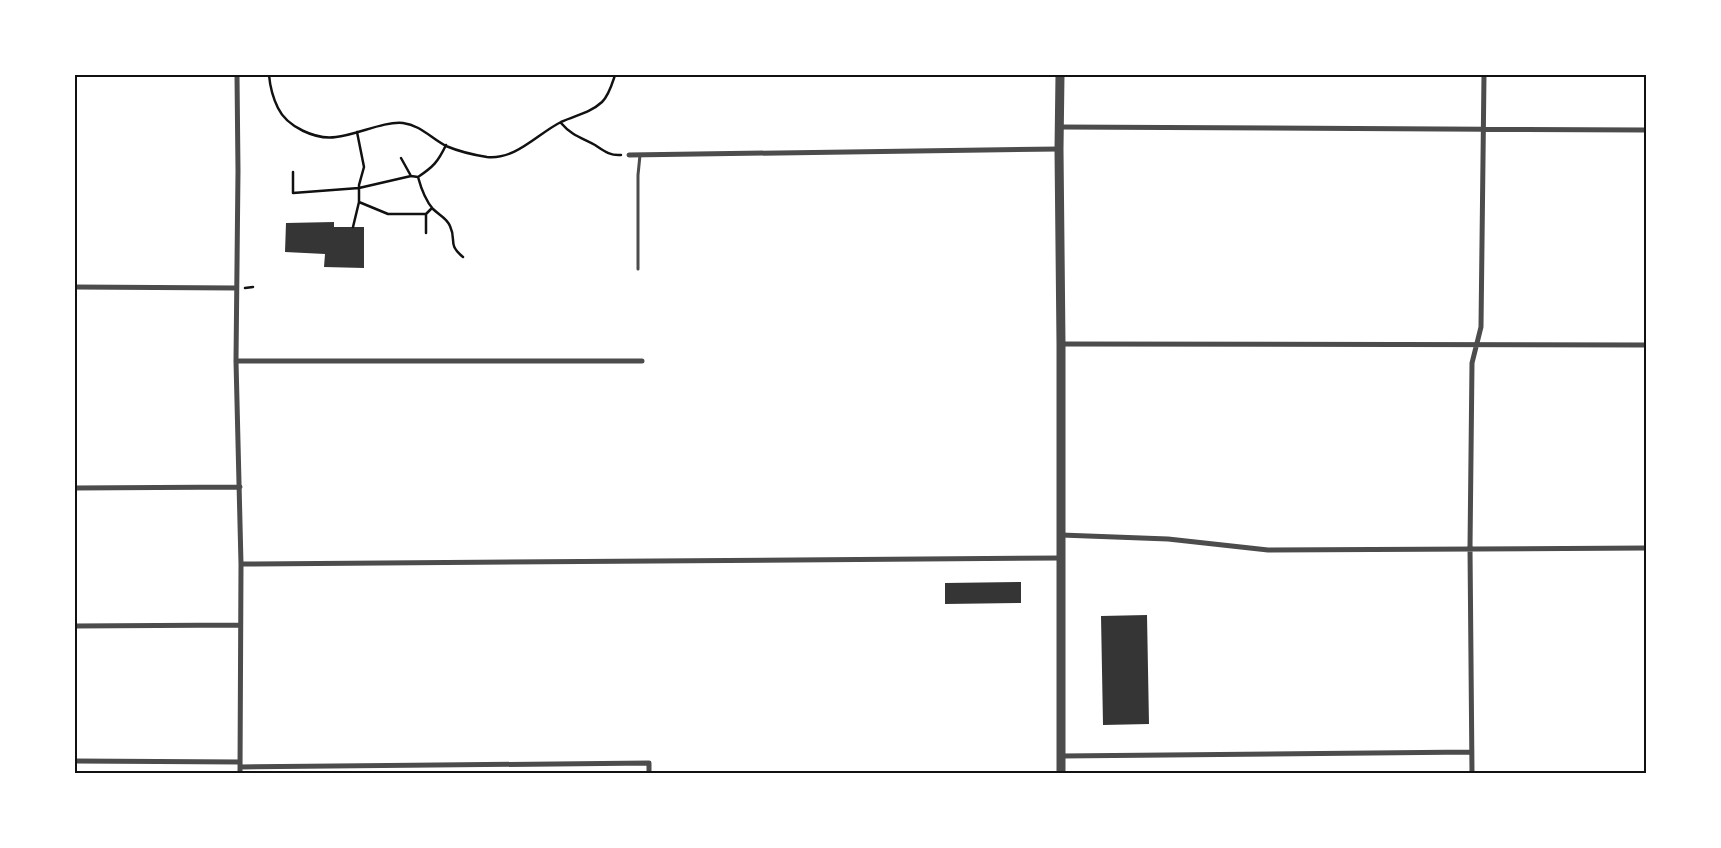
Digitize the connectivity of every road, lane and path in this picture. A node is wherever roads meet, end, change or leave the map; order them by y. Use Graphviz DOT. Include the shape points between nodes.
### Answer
graph roads {
  1 [pos="237,75"];
  2 [pos="269,75"];
  3 [pos="615,75"];
  4 [pos="1060,75"];
  5 [pos="1484,75"];
  6 [pos="561,123"];
  7 [pos="1060,127"];
  8 [pos="1484,128"];
  9 [pos="1646,130"];
  10 [pos="357,132"];
  11 [pos="446,146"];
  12 [pos="1059,149"];
  13 [pos="629,155"];
  14 [pos="640,155"];
  15 [pos="401,158"];
  16 [pos="293,172"];
  17 [pos="411,176"];
  18 [pos="418,176"];
  19 [pos="359,188"];
  20 [pos="359,202"];
  21 [pos="432,208"];
  22 [pos="426,214"];
  23 [pos="353,227"];
  24 [pos="426,233"];
  25 [pos="464,257"];
  26 [pos="638,269"];
  27 [pos="75,288"];
  28 [pos="236,288"];
  29 [pos="1061,344"];
  30 [pos="1476,344"];
  31 [pos="1646,345"];
  32 [pos="236,361"];
  33 [pos="642,361"];
  34 [pos="240,487"];
  35 [pos="75,488"];
  36 [pos="1061,536"];
  37 [pos="1470,548"];
  38 [pos="1646,548"];
  39 [pos="1061,558"];
  40 [pos="241,564"];
  41 [pos="240,625"];
  42 [pos="75,626"];
  43 [pos="1472,752"];
  44 [pos="1061,756"];
  45 [pos="75,761"];
  46 [pos="240,764"];
  47 [pos="240,773"];
  48 [pos="649,773"];
  49 [pos="1061,773"];
  50 [pos="1472,773"];
  1 -- 28 [label="street"];
  2 -- 10 [label="path" via="278,109 291,124 312,135 334,138"];
  3 -- 6 [label="path" via="604,100 592,111"];
  4 -- 7 [label="street"];
  5 -- 8 [label="street"];
  6 -- 11 [label="path" via="526,146 500,157 486,157"];
  6 -- 13 [label="path" via="568,131 606,153"];
  7 -- 8 [label="street"];
  7 -- 12 [label="street"];
  8 -- 9 [label="street"];
  8 -- 30 [label="street" via="1481,327"];
  10 -- 11 [label="path" via="398,122 411,124"];
  10 -- 19 [label="path" via="364,167"];
  11 -- 18 [label="path" via="433,167"];
  12 -- 14 [label="street"];
  12 -- 29 [label="street"];
  13 -- 14 [label="street"];
  14 -- 26 [label="lane"];
  15 -- 17 [label="path"];
  16 -- 19 [label="path" via="293,193"];
  17 -- 18 [label="path"];
  17 -- 19 [label="path"];
  18 -- 21 [label="path"];
  19 -- 20 [label="path"];
  20 -- 22 [label="path" via="388,214"];
  20 -- 23 [label="path"];
  21 -- 22 [label="path"];
  21 -- 25 [label="path" via="451,227 455,250"];
  22 -- 24 [label="path"];
  27 -- 28 [label="street"];
  28 -- 32 [label="street"];
  29 -- 30 [label="street"];
  29 -- 36 [label="street"];
  30 -- 31 [label="street"];
  30 -- 37 [label="street" via="1472,363"];
  32 -- 33 [label="street"];
  32 -- 34 [label="street"];
  34 -- 35 [label="street"];
  34 -- 40 [label="street"];
  36 -- 37 [label="street" via="1168,539 1268,550"];
  36 -- 39 [label="street"];
  37 -- 38 [label="street"];
  37 -- 43 [label="street"];
  39 -- 40 [label="street"];
  39 -- 44 [label="street"];
  40 -- 41 [label="street"];
  41 -- 42 [label="street"];
  41 -- 46 [label="street"];
  43 -- 44 [label="street"];
  43 -- 50 [label="street"];
  44 -- 49 [label="street"];
  45 -- 46 [label="street"];
  46 -- 47 [label="street"];
  46 -- 48 [label="street" via="649,763"];
}
